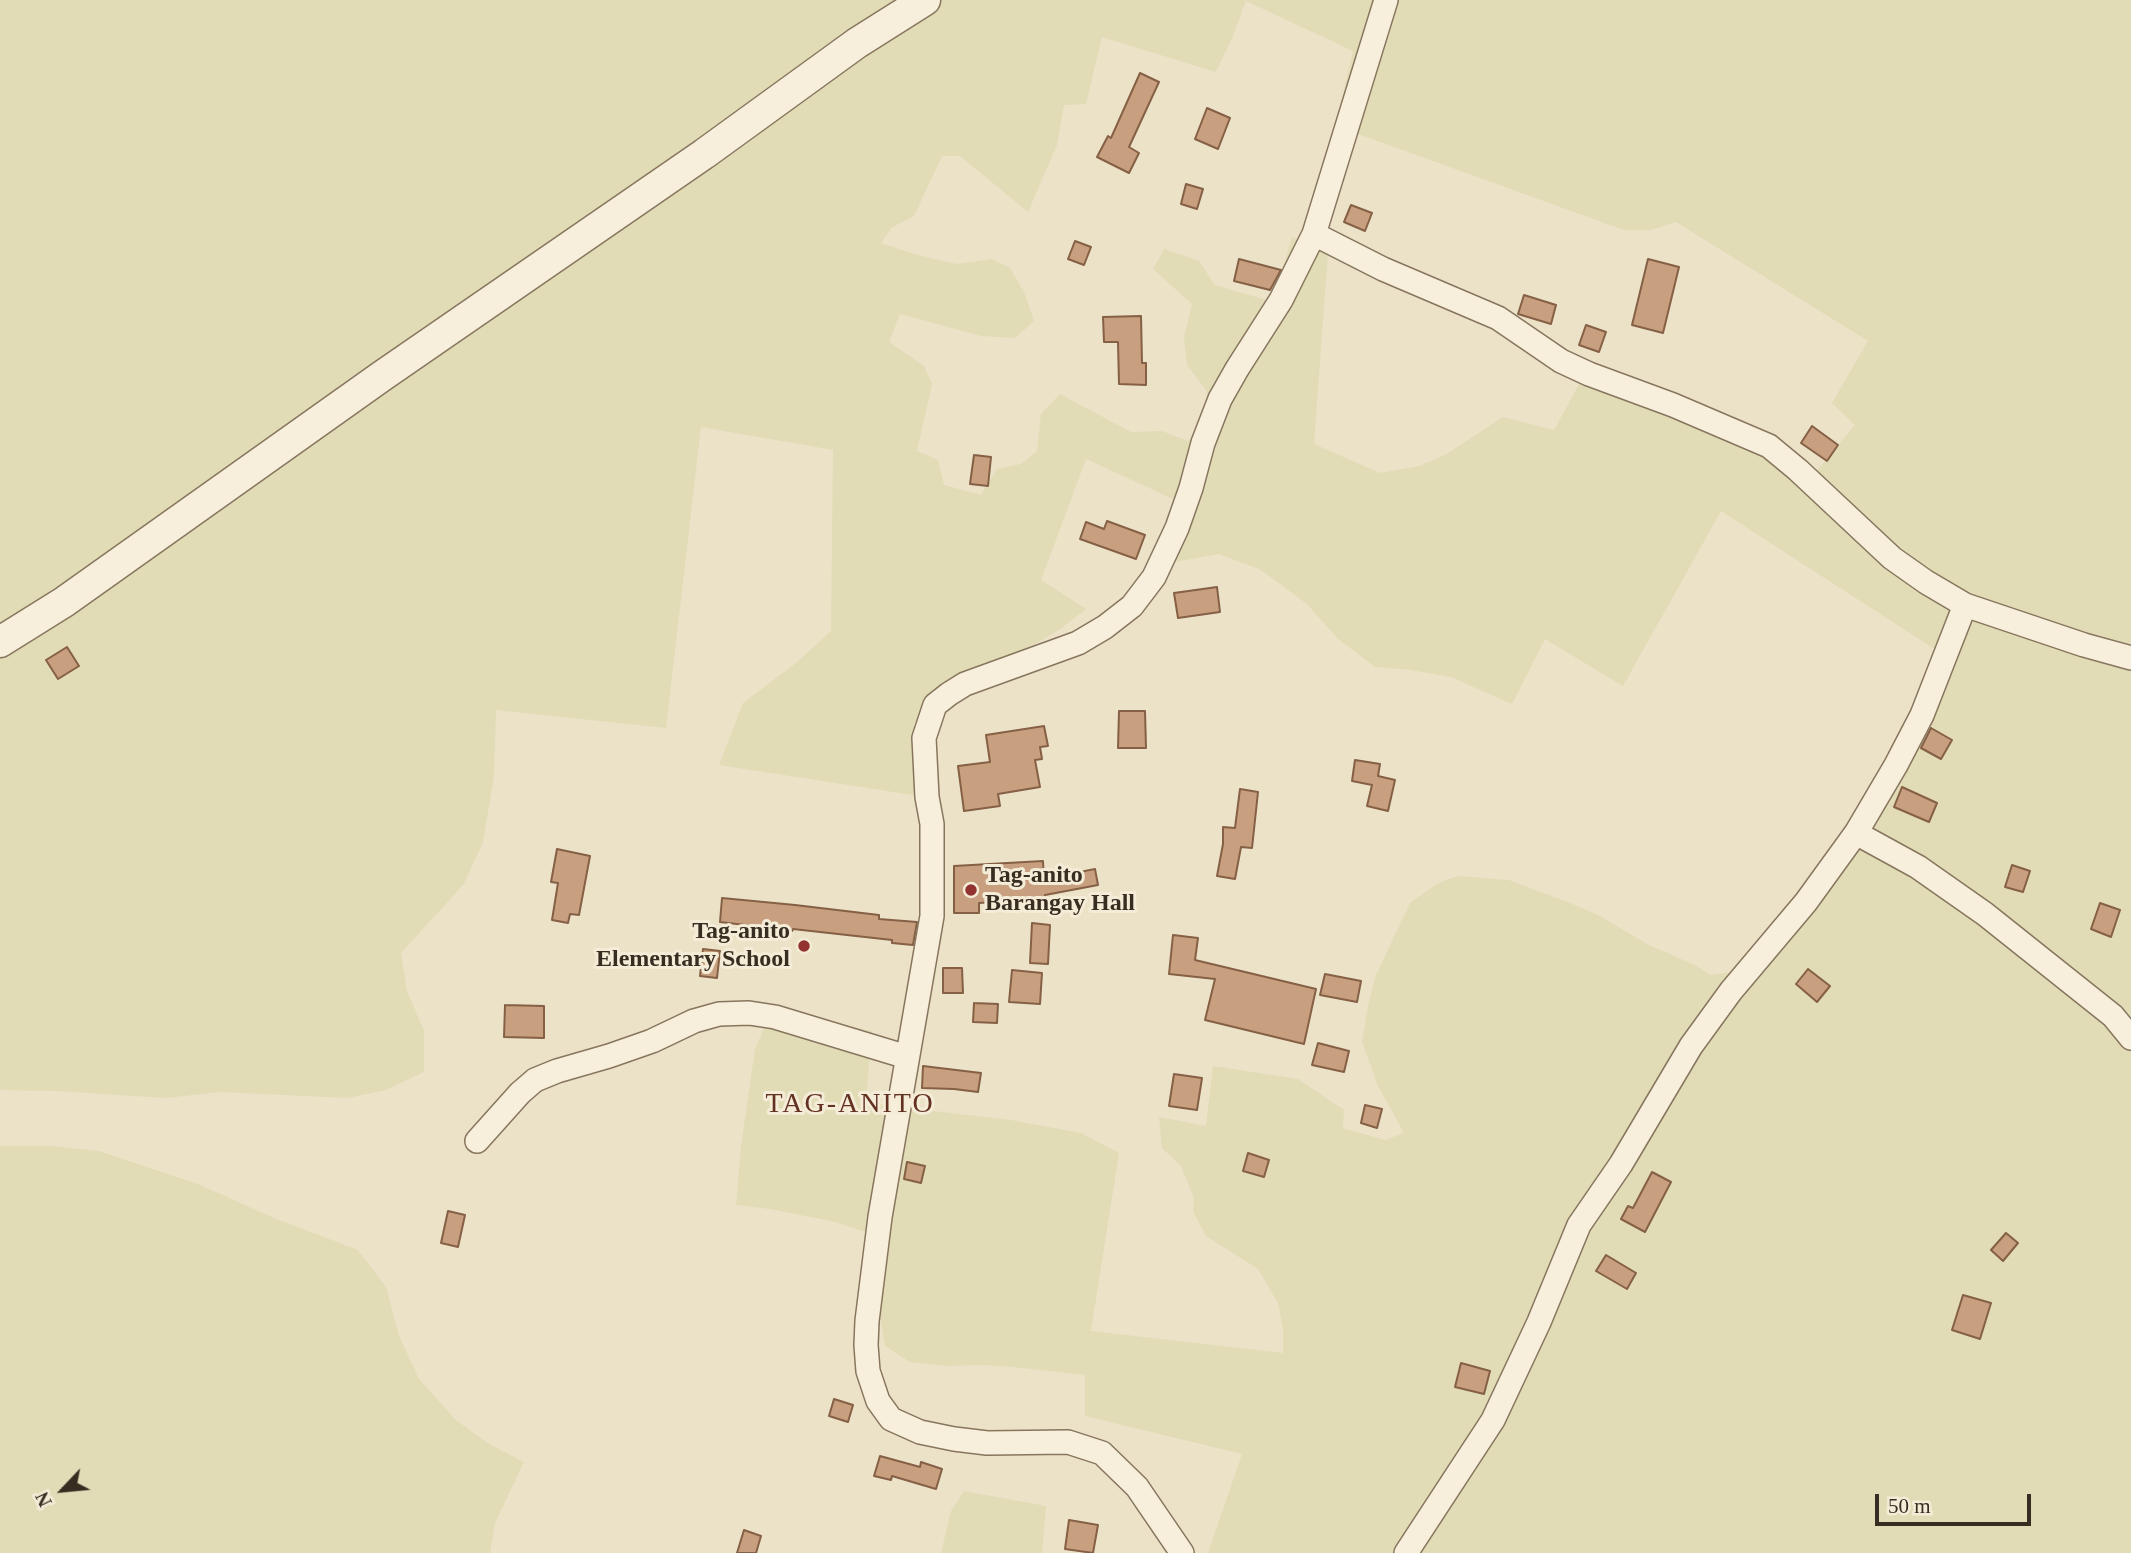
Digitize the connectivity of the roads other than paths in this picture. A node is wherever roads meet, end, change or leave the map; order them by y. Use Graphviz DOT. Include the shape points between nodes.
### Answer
graph roads {
  1 [pos="925,0"];
  2 [pos="1386,0"];
  3 [pos="1314,234"];
  4 [pos="1965,605"];
  5 [pos="0,642"];
  6 [pos="2131,658"];
  7 [pos="1856,834"];
  8 [pos="2131,1038"];
  9 [pos="907,1057"];
  10 [pos="477,1141"];
  11 [pos="1182,1553"];
  12 [pos="1406,1553"];
  1 -- 5 [label="street" via="857,43 64,602"];
  2 -- 3 [label="street"];
  3 -- 4 [label="street" via="1498,318 1561,361 1769,446 1892,558"];
  3 -- 9 [label="street" via="1281,300 1220,399 1177,528 1153,577 1132,606 1078,643 965,684 935,705 923,738 932,824 932,916"];
  4 -- 6 [label="street"];
  4 -- 7 [label="street" via="1922,715"];
  7 -- 8 [label="street" via="1918,867 1985,914 2113,1016"];
  7 -- 12 [label="street" via="1691,1046 1579,1225 1493,1420"];
  9 -- 10 [label="street" via="775,1017 719,1014 535,1080"];
  9 -- 11 [label="street" via="867,1321 868,1371 878,1401 891,1419 920,1432 987,1443 1068,1442 1102,1453 1137,1487"];
}
